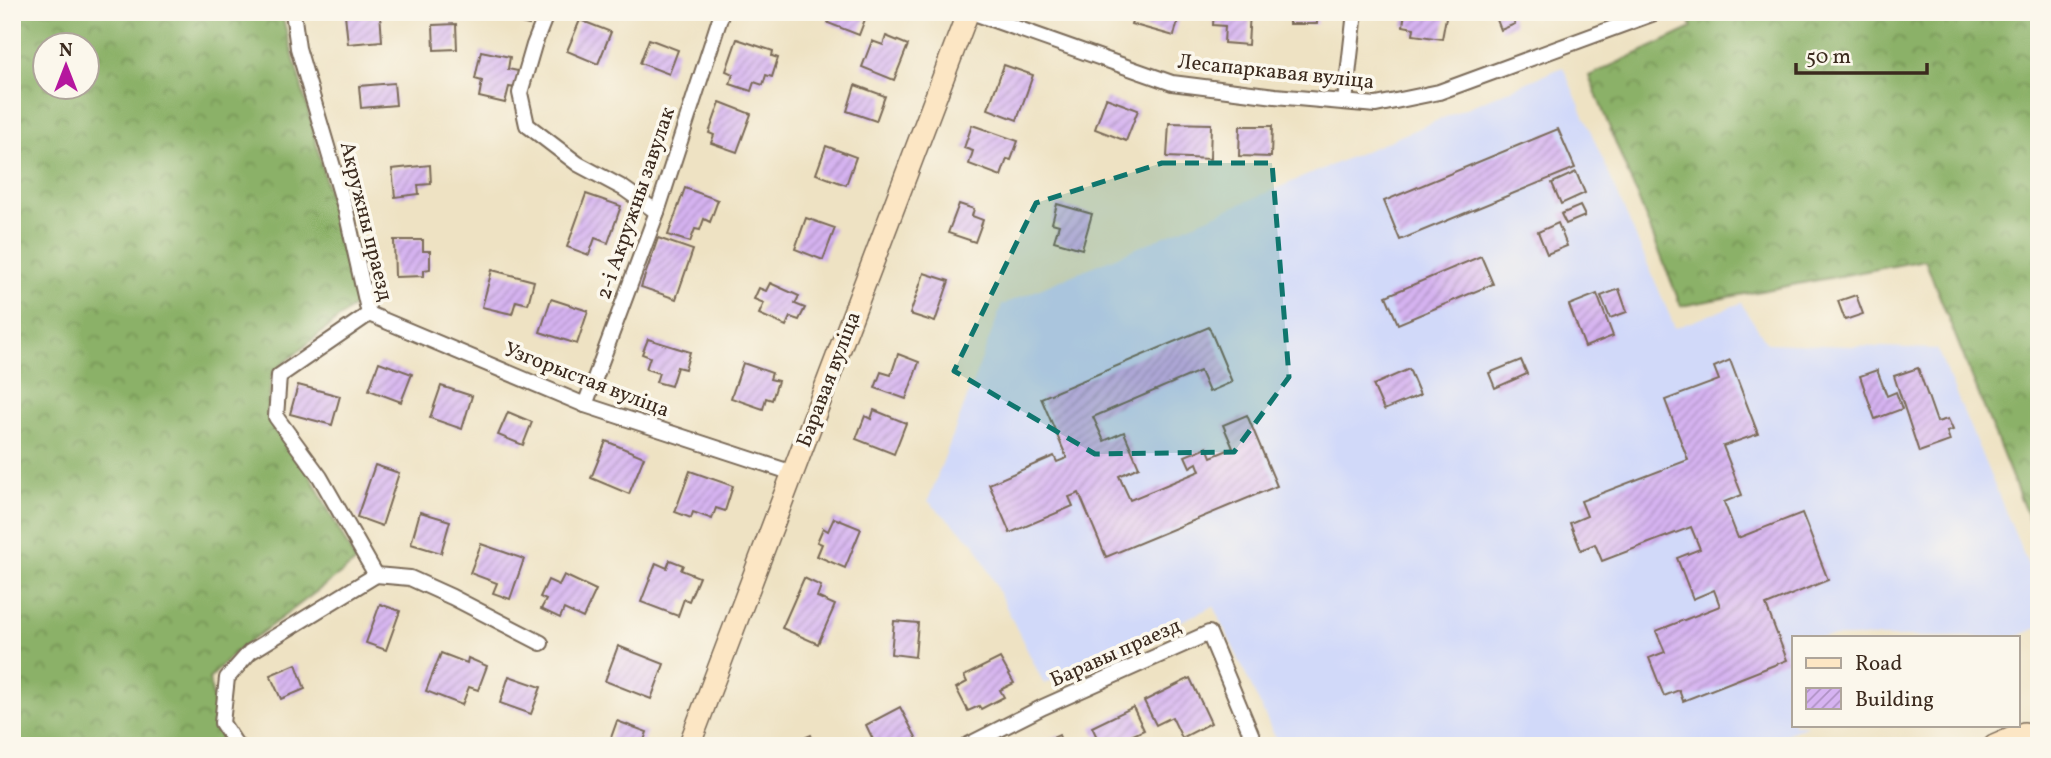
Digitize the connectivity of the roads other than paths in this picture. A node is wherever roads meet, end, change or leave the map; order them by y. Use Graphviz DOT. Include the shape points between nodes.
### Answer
graph roads {
  1 [pos="293,12"];
  2 [pos="547,12"];
  3 [pos="722,12"];
  4 [pos="969,12"];
  5 [pos="1355,12"];
  6 [pos="1657,12"];
  7 [pos="1345,102"];
  8 [pos="657,212"];
  9 [pos="369,314"];
  10 [pos="585,405"];
  11 [pos="793,473"];
  12 [pos="376,575"];
  13 [pos="541,643"];
  14 [pos="2039,736"];
  15 [pos="237,746"];
  16 [pos="689,746"];
  17 [pos="966,746"];
  18 [pos="1256,746"];
  19 [pos="1994,746"];
  1 -- 9 [label="street, Акружны праезд" via="298,48 346,211"];
  2 -- 8 [label="street" via="520,93 527,125 578,164"];
  3 -- 8 [label="street, 2-і Акружны завулак"];
  4 -- 7 [label="street, Лесапаркавая вуліца" via="1172,83"];
  4 -- 11 [label="street, Баравая вуліца"];
  5 -- 7 [label="street"];
  6 -- 7 [label="street, Лесапаркавая вуліца" via="1439,92 1376,104"];
  8 -- 10 [label="street, 2-і Акружны завулак"];
  9 -- 10 [label="street, Узгорыстая вуліца"];
  9 -- 12 [label="street, Акружны праезд" via="279,376 276,417 320,477"];
  10 -- 11 [label="street, Узгорыстая вуліца"];
  11 -- 16 [label="street, Баравая вуліца"];
  12 -- 13 [label="street" via="410,578"];
  12 -- 15 [label="street" via="250,652 226,678 222,723"];
  14 -- 19 [label="street" via="2024,733"];
  17 -- 18 [label="street, Баравы праезд" via="1209,633"];
}
